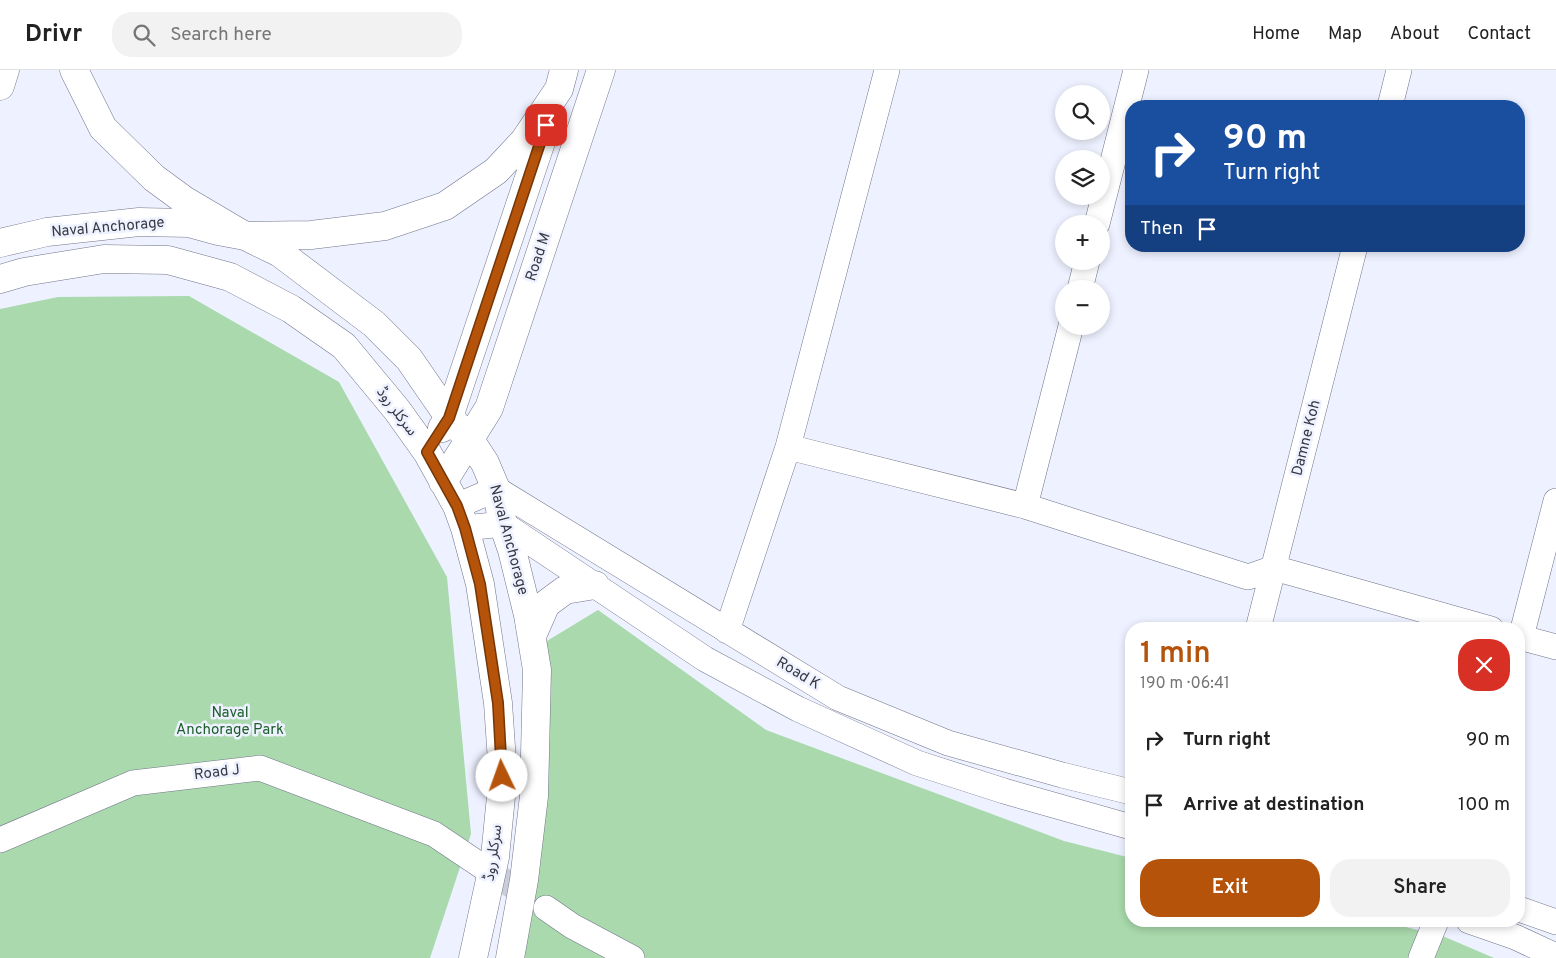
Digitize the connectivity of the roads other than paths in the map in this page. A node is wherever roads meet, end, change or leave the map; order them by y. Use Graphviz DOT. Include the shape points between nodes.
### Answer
graph roads {
  1 [pos="5,70"];
  2 [pos="74,70"];
  3 [pos="601,70"];
  4 [pos="887,70"];
  5 [pos="1136,70"];
  6 [pos="1399,70"];
  7 [pos="561,79"];
  8 [pos="0,86"];
  9 [pos="1128,100"];
  10 [pos="1392,100"];
  11 [pos="1125,113"];
  12 [pos="1099,215"];
  13 [pos="245,236"];
  14 [pos="0,243"];
  15 [pos="1353,252"];
  16 [pos="0,279"];
  17 [pos="1069,335"];
  18 [pos="449,418"];
  19 [pos="470,440"];
  20 [pos="788,447"];
  21 [pos="427,452"];
  22 [pos="443,482"];
  23 [pos="496,489"];
  24 [pos="1556,501"];
  25 [pos="1025,506"];
  26 [pos="461,517"];
  27 [pos="503,524"];
  28 [pos="1274,568"];
  29 [pos="595,586"];
  30 [pos="1260,622"];
  31 [pos="1466,622"];
  32 [pos="1524,622"];
  33 [pos="727,631"];
  34 [pos="532,636"];
  35 [pos="1525,638"];
  36 [pos="1556,647"];
  37 [pos="1125,791"];
  38 [pos="1125,825"];
  39 [pos="0,840"];
  40 [pos="492,872"];
  41 [pos="546,908"];
  42 [pos="1525,911"];
  43 [pos="1556,922"];
  44 [pos="1433,927"];
  45 [pos="1486,927"];
  46 [pos="1556,956"];
  47 [pos="473,958"];
  48 [pos="510,958"];
  49 [pos="632,958"];
  50 [pos="1420,958"];
  1 -- 8 [label="street"];
  2 -- 13 [label="street" via="103,128 154,178"];
  3 -- 19 [label="street, Road M" via="489,408"];
  4 -- 20 [label="street"];
  5 -- 9 [label="street"];
  6 -- 10 [label="street"];
  7 -- 13 [label="street" via="524,141 496,172 445,206 385,226 311,235"];
  7 -- 18 [label="street"];
  11 -- 12 [label="street"];
  13 -- 14 [label="street, Naval Anchorage" via="189,223 140,222 47,232"];
  13 -- 18 [label="street, Naval Anchorage" via="280,253 374,324 409,359"];
  15 -- 28 [label="street, Damne Koh"];
  16 -- 21 [label="street, سرکلر روڈ" via="104,259 168,260 230,277 291,309 344,346"];
  17 -- 25 [label="street"];
  18 -- 19 [label="street, Naval Anchorage"];
  18 -- 21 [label="street"];
  19 -- 22 [label="street, Road M"];
  19 -- 23 [label="street, Naval Anchorage"];
  20 -- 25 [label="street"];
  20 -- 33 [label="street"];
  21 -- 22 [label="street, سرکلر روڈ"];
  22 -- 26 [label="street, سرکلر روڈ"];
  23 -- 26 [label="street"];
  23 -- 27 [label="street, Naval Anchorage"];
  23 -- 33 [label="street, Road K"];
  24 -- 32 [label="street"];
  25 -- 28 [label="street" via="1248,577"];
  26 -- 27 [label="street"];
  26 -- 47 [label="street, سرکلر روڈ" via="485,612 498,703 502,776 496,857"];
  27 -- 29 [label="street, Road K"];
  27 -- 34 [label="street, Naval Anchorage"];
  28 -- 30 [label="street, Damne Koh"];
  28 -- 31 [label="street"];
  29 -- 34 [label="street" via="565,590 546,604"];
  29 -- 38 [label="street, Road K" via="705,659 798,709 900,756"];
  33 -- 37 [label="street, Road K" via="838,698 948,743"];
  34 -- 48 [label="street, Naval Anchorage" via="537,670 534,796"];
  35 -- 36 [label="street"];
  39 -- 40 [label="street, Road J" via="134,784 260,768 434,834"];
  41 -- 49 [label="street"];
  42 -- 43 [label="street"];
  44 -- 50 [label="street"];
  45 -- 46 [label="street"];
}
